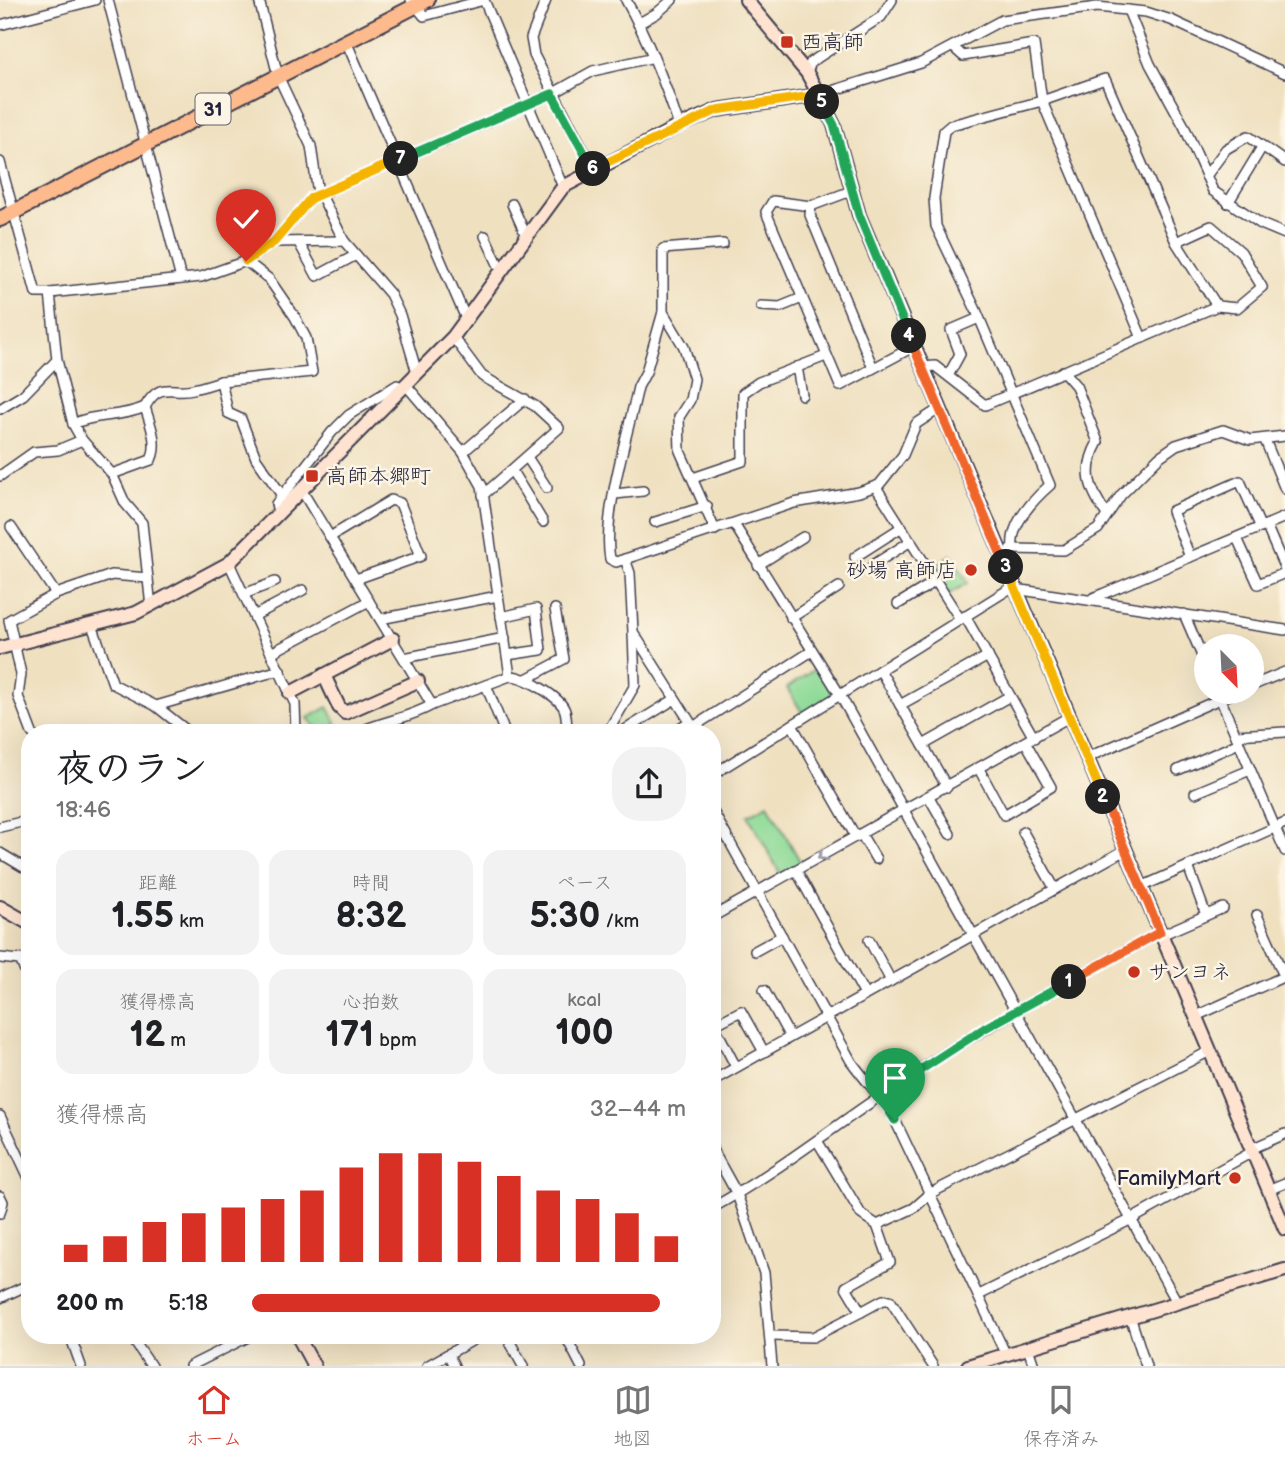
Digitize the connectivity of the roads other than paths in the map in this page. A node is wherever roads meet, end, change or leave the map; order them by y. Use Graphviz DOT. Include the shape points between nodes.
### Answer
graph roads {
  1 [pos="95,0"];
  2 [pos="108,0"];
  3 [pos="259,0"];
  4 [pos="484,0"];
  5 [pos="546,0"];
  6 [pos="626,0"];
  7 [pos="672,0"];
  8 [pos="746,0"];
  9 [pos="892,0"];
  10 [pos="417,2"];
  11 [pos="1128,10"];
  12 [pos="638,24"];
  13 [pos="0,25"];
  14 [pos="346,41"];
  15 [pos="953,47"];
  16 [pos="650,58"];
  17 [pos="807,73"];
  18 [pos="1285,73"];
  19 [pos="278,76"];
  20 [pos="552,94"];
  21 [pos="819,95"];
  22 [pos="1042,101"];
  23 [pos="528,104"];
  24 [pos="679,126"];
  25 [pos="146,143"];
  26 [pos="1262,147"];
  27 [pos="397,160"];
  28 [pos="0,162"];
  29 [pos="1285,162"];
  30 [pos="594,170"];
  31 [pos="1206,176"];
  32 [pos="563,187"];
  33 [pos="851,191"];
  34 [pos="322,193"];
  35 [pos="1228,203"];
  36 [pos="512,204"];
  37 [pos="811,206"];
  38 [pos="7,215"];
  39 [pos="1285,234"];
  40 [pos="485,236"];
  41 [pos="527,238"];
  42 [pos="344,241"];
  43 [pos="274,242"];
  44 [pos="299,243"];
  45 [pos="1176,243"];
  46 [pos="723,244"];
  47 [pos="356,255"];
  48 [pos="246,261"];
  49 [pos="504,269"];
  50 [pos="181,279"];
  51 [pos="50,293"];
  52 [pos="802,298"];
  53 [pos="761,306"];
  54 [pos="1217,306"];
  55 [pos="663,312"];
  56 [pos="979,318"];
  57 [pos="467,321"];
  58 [pos="453,337"];
  59 [pos="1142,338"];
  60 [pos="913,347"];
  61 [pos="825,356"];
  62 [pos="57,360"];
  63 [pos="797,367"];
  64 [pos="922,367"];
  65 [pos="873,368"];
  66 [pos="1063,371"];
  67 [pos="417,373"];
  68 [pos="949,374"];
  69 [pos="221,381"];
  70 [pos="405,386"];
  71 [pos="1011,393"];
  72 [pos="802,395"];
  73 [pos="525,399"];
  74 [pos="145,407"];
  75 [pos="0,409"];
  76 [pos="939,409"];
  77 [pos="73,424"];
  78 [pos="1285,436"];
  79 [pos="82,440"];
  80 [pos="1265,440"];
  81 [pos="463,452"];
  82 [pos="527,457"];
  83 [pos="512,471"];
  84 [pos="112,474"];
  85 [pos="0,475"];
  86 [pos="693,478"];
  87 [pos="876,487"];
  88 [pos="547,488"];
  89 [pos="1285,489"];
  90 [pos="302,491"];
  91 [pos="643,491"];
  92 [pos="281,494"];
  93 [pos="615,494"];
  94 [pos="483,495"];
  95 [pos="706,506"];
  96 [pos="279,514"];
  97 [pos="1107,516"];
  98 [pos="1285,517"];
  99 [pos="543,522"];
  100 [pos="655,522"];
  101 [pos="734,524"];
  102 [pos="1264,526"];
  103 [pos="11,527"];
  104 [pos="902,527"];
  105 [pos="715,530"];
  106 [pos="330,537"];
  107 [pos="803,537"];
  108 [pos="1237,538"];
  109 [pos="911,541"];
  110 [pos="1013,547"];
  111 [pos="1001,555"];
  112 [pos="855,557"];
  113 [pos="1190,557"];
  114 [pos="625,559"];
  115 [pos="229,563"];
  116 [pos="758,565"];
  117 [pos="873,565"];
  118 [pos="1285,571"];
  119 [pos="148,578"];
  120 [pos="356,579"];
  121 [pos="936,581"];
  122 [pos="275,582"];
  123 [pos="839,587"];
  124 [pos="1014,588"];
  125 [pos="303,590"];
  126 [pos="57,594"];
  127 [pos="244,594"];
  128 [pos="498,596"];
  129 [pos="1091,598"];
  130 [pos="369,601"];
  131 [pos="898,604"];
  132 [pos="151,607"];
  133 [pos="555,609"];
  134 [pos="1184,614"];
  135 [pos="254,616"];
  136 [pos="501,617"];
  137 [pos="791,618"];
  138 [pos="963,618"];
  139 [pos="380,619"];
  140 [pos="4,621"];
  141 [pos="92,625"];
  142 [pos="1285,630"];
  143 [pos="633,632"];
  144 [pos="1194,637"];
  145 [pos="505,638"];
  146 [pos="393,639"];
  147 [pos="15,645"];
  148 [pos="0,648"];
  149 [pos="812,651"];
  150 [pos="271,653"];
  151 [pos="507,655"];
  152 [pos="988,656"];
  153 [pos="404,658"];
  154 [pos="280,670"];
  155 [pos="880,670"];
  156 [pos="1285,672"];
  157 [pos="324,675"];
  158 [pos="510,676"];
  159 [pos="526,679"];
  160 [pos="418,681"];
  161 [pos="1264,681"];
  162 [pos="486,685"];
  163 [pos="289,693"];
  164 [pos="840,695"];
  165 [pos="1010,696"];
  166 [pos="675,699"];
  167 [pos="1200,704"];
  168 [pos="1223,704"];
  169 [pos="432,705"];
  170 [pos="900,705"];
  171 [pos="156,706"];
  172 [pos="1069,717"];
  173 [pos="29,724"];
  174 [pos="179,724"];
  175 [pos="297,724"];
  176 [pos="374,724"];
  177 [pos="501,724"];
  178 [pos="567,724"];
  179 [pos="618,724"];
  180 [pos="629,724"];
  181 [pos="691,724"];
  182 [pos="698,724"];
  183 [pos="792,725"];
  184 [pos="1285,732"];
  185 [pos="1238,739"];
  186 [pos="1030,740"];
  187 [pos="923,745"];
  188 [pos="1086,758"];
  189 [pos="979,769"];
  190 [pos="1250,769"];
  191 [pos="721,770"];
  192 [pos="1178,770"];
  193 [pos="947,787"];
  194 [pos="1195,793"];
  195 [pos="929,797"];
  196 [pos="904,811"];
  197 [pos="21,822"];
  198 [pos="1285,823"];
  199 [pos="721,826"];
  200 [pos="0,827"];
  201 [pos="1275,827"];
  202 [pos="1023,832"];
  203 [pos="950,834"];
  204 [pos="859,835"];
  205 [pos="1125,850"];
  206 [pos="1285,851"];
  207 [pos="0,853"];
  208 [pos="876,859"];
  209 [pos="21,866"];
  210 [pos="1188,866"];
  211 [pos="796,870"];
  212 [pos="1140,887"];
  213 [pos="1055,889"];
  214 [pos="757,892"];
  215 [pos="0,907"];
  216 [pos="1223,908"];
  217 [pos="721,912"];
  218 [pos="1206,915"];
  219 [pos="1257,915"];
  220 [pos="21,919"];
  221 [pos="1161,933"];
  222 [pos="782,936"];
  223 [pos="973,936"];
  224 [pos="869,940"];
  225 [pos="755,951"];
  226 [pos="0,958"];
  227 [pos="21,960"];
  228 [pos="1285,976"];
  229 [pos="891,981"];
  230 [pos="764,990"];
  231 [pos="865,995"];
  232 [pos="1016,1011"];
  233 [pos="1196,1016"];
  234 [pos="826,1017"];
  235 [pos="721,1022"];
  236 [pos="721,1036"];
  237 [pos="790,1037"];
  238 [pos="1210,1051"];
  239 [pos="764,1052"];
  240 [pos="737,1067"];
  241 [pos="721,1076"];
  242 [pos="880,1096"];
  243 [pos="0,1116"];
  244 [pos="1076,1119"];
  245 [pos="1285,1134"];
  246 [pos="818,1142"];
  247 [pos="1251,1150"];
  248 [pos="19,1160"];
  249 [pos="21,1164"];
  250 [pos="721,1165"];
  251 [pos="1285,1183"];
  252 [pos="1268,1190"];
  253 [pos="931,1193"];
  254 [pos="737,1194"];
  255 [pos="0,1196"];
  256 [pos="721,1203"];
  257 [pos="0,1213"];
  258 [pos="1132,1220"];
  259 [pos="877,1225"];
  260 [pos="1285,1229"];
  261 [pos="1285,1269"];
  262 [pos="21,1288"];
  263 [pos="979,1295"];
  264 [pos="0,1298"];
  265 [pos="1177,1302"];
  266 [pos="862,1312"];
  267 [pos="1130,1316"];
  268 [pos="771,1336"];
  269 [pos="73,1344"];
  270 [pos="136,1344"];
  271 [pos="234,1344"];
  272 [pos="302,1344"];
  273 [pos="466,1344"];
  274 [pos="511,1344"];
  275 [pos="570,1344"];
  276 [pos="1028,1348"];
  277 [pos="448,1354"];
  278 [pos="1006,1354"];
  279 [pos="992,1363"];
  280 [pos="80,1366"];
  281 [pos="150,1366"];
  282 [pos="190,1366"];
  283 [pos="314,1366"];
  284 [pos="426,1366"];
  285 [pos="454,1366"];
  286 [pos="523,1366"];
  287 [pos="582,1366"];
  288 [pos="772,1366"];
  289 [pos="933,1366"];
  290 [pos="968,1366"];
  291 [pos="1034,1366"];
  292 [pos="1146,1366"];
  1 -- 13 [label="street"];
  2 -- 25 [label="street"];
  3 -- 19 [label="street"];
  4 -- 10 [label="street" via="424,16"];
  4 -- 23 [label="street"];
  5 -- 20 [label="street" via="531,38"];
  6 -- 12 [label="street"];
  7 -- 12 [label="street"];
  8 -- 17 [label="street"];
  9 -- 17 [label="street" via="881,17 811,62"];
  10 -- 14 [label="main road, 31"];
  11 -- 15 [label="street" via="1097,8 1002,20"];
  11 -- 18 [label="street" via="1171,20"];
  11 -- 31 [label="street"];
  12 -- 16 [label="street"];
  14 -- 19 [label="main road, 31"];
  14 -- 27 [label="street"];
  15 -- 21 [label="street" via="921,63"];
  15 -- 22 [label="street" via="963,56 1034,44"];
  16 -- 20 [label="street" via="593,71"];
  16 -- 24 [label="street" via="662,76"];
  17 -- 21 [label="street"];
  19 -- 25 [label="main road, 31"];
  19 -- 34 [label="street" via="311,146 317,187"];
  20 -- 23 [label="street"];
  20 -- 30 [label="street"];
  21 -- 24 [label="street" via="729,108"];
  21 -- 33 [label="street" via="834,125"];
  22 -- 45 [label="street" via="1105,79"];
  22 -- 56 [label="street" via="951,125 944,131 933,198 936,226"];
  22 -- 59 [label="street"];
  23 -- 27 [label="street"];
  23 -- 32 [label="street"];
  24 -- 30 [label="street"];
  25 -- 38 [label="main road, 31"];
  25 -- 50 [label="street"];
  26 -- 29 [label="street"];
  26 -- 31 [label="street" via="1248,136 1226,149"];
  26 -- 35 [label="street"];
  27 -- 34 [label="street"];
  27 -- 57 [label="street"];
  28 -- 38 [label="street"];
  30 -- 32 [label="street"];
  31 -- 35 [label="street" via="1213,191"];
  32 -- 41 [label="street"];
  33 -- 37 [label="street"];
  33 -- 60 [label="street"];
  34 -- 42 [label="street"];
  34 -- 43 [label="street" via="311,198"];
  35 -- 39 [label="street"];
  36 -- 41 [label="street"];
  37 -- 52 [label="street" via="773,201 766,212"];
  37 -- 65 [label="street" via="810,215"];
  38 -- 51 [label="street" via="36,293"];
  40 -- 49 [label="street"];
  41 -- 49 [label="street"];
  42 -- 44 [label="street"];
  42 -- 47 [label="street"];
  43 -- 44 [label="street"];
  43 -- 48 [label="street"];
  44 -- 47 [label="street" via="317,276"];
  45 -- 54 [label="street"];
  45 -- 54 [label="street" via="1211,226 1241,252 1262,287 1237,308"];
  46 -- 55 [label="street" via="663,249"];
  47 -- 67 [label="street" via="390,294"];
  48 -- 50 [label="street"];
  48 -- 69 [label="street" via="269,279 295,317 306,338 312,372"];
  49 -- 57 [label="street"];
  50 -- 51 [label="street"];
  51 -- 62 [label="street"];
  52 -- 53 [label="street" via="780,307"];
  52 -- 61 [label="street"];
  54 -- 59 [label="street"];
  55 -- 86 [label="street" via="684,347 694,379 678,433 680,451"];
  55 -- 93 [label="street" via="638,387"];
  56 -- 68 [label="street" via="951,330 960,354"];
  56 -- 71 [label="street"];
  57 -- 58 [label="street"];
  58 -- 67 [label="street"];
  58 -- 73 [label="street" via="482,376"];
  59 -- 66 [label="street"];
  60 -- 64 [label="street"];
  60 -- 65 [label="street"];
  61 -- 63 [label="street"];
  61 -- 65 [label="street" via="840,386"];
  62 -- 75 [label="street" via="23,395"];
  62 -- 77 [label="street"];
  63 -- 72 [label="street"];
  63 -- 86 [label="street" via="743,393 743,461"];
  64 -- 68 [label="street" via="935,366"];
  64 -- 76 [label="street"];
  66 -- 71 [label="street"];
  66 -- 97 [label="street" via="1076,386 1098,442 1089,463 1089,489"];
  67 -- 70 [label="street"];
  68 -- 71 [label="street" via="985,405"];
  69 -- 74 [label="street" via="193,389 162,389"];
  69 -- 92 [label="street" via="228,413 241,419 256,458"];
  70 -- 81 [label="street"];
  70 -- 90 [label="street"];
  70 -- 92 [label="street" via="397,385 349,415"];
  71 -- 110 [label="street" via="1050,485 1034,499 1019,523"];
  73 -- 81 [label="street"];
  73 -- 82 [label="street" via="559,428"];
  74 -- 77 [label="street"];
  74 -- 84 [label="street" via="155,452 151,460"];
  76 -- 87 [label="street" via="916,424 903,455"];
  76 -- 111 [label="street"];
  77 -- 79 [label="street"];
  78 -- 80 [label="street"];
  79 -- 84 [label="street"];
  79 -- 85 [label="street" via="58,450 34,452"];
  80 -- 89 [label="street"];
  80 -- 97 [label="street" via="1223,430 1176,445 1121,495"];
  81 -- 94 [label="street"];
  82 -- 83 [label="street"];
  82 -- 88 [label="street"];
  83 -- 94 [label="street"];
  83 -- 99 [label="street"];
  84 -- 119 [label="street" via="125,503 142,523"];
  86 -- 95 [label="street"];
  87 -- 101 [label="street" via="794,503"];
  87 -- 104 [label="street"];
  90 -- 96 [label="street"];
  90 -- 106 [label="street"];
  91 -- 93 [label="street"];
  92 -- 96 [label="street" via="276,504"];
  93 -- 114 [label="street" via="607,541 610,559"];
  94 -- 128 [label="street"];
  95 -- 100 [label="street"];
  95 -- 105 [label="street"];
  96 -- 115 [label="street"];
  97 -- 110 [label="street" via="1098,528 1064,550"];
  98 -- 102 [label="street"];
  101 -- 105 [label="street"];
  101 -- 116 [label="street"];
  102 -- 108 [label="street"];
  102 -- 113 [label="street" via="1241,481 1172,511"];
  102 -- 118 [label="street"];
  103 -- 126 [label="street"];
  104 -- 109 [label="street"];
  104 -- 112 [label="street"];
  105 -- 114 [label="street"];
  106 -- 120 [label="street"];
  106 -- 120 [label="street" via="391,500 400,503 421,556"];
  107 -- 116 [label="street"];
  108 -- 113 [label="street"];
  108 -- 118 [label="street" via="1258,584"];
  109 -- 117 [label="street"];
  109 -- 121 [label="street"];
  110 -- 111 [label="street"];
  111 -- 124 [label="street"];
  113 -- 129 [label="street"];
  114 -- 143 [label="street"];
  115 -- 127 [label="street"];
  115 -- 132 [label="street"];
  116 -- 137 [label="street"];
  119 -- 126 [label="street" via="112,575"];
  119 -- 132 [label="street"];
  120 -- 130 [label="street"];
  121 -- 131 [label="street"];
  121 -- 138 [label="street"];
  122 -- 127 [label="street"];
  123 -- 137 [label="street"];
  124 -- 129 [label="street"];
  124 -- 138 [label="street"];
  124 -- 172 [label="street"];
  125 -- 135 [label="street"];
  126 -- 140 [label="street"];
  127 -- 135 [label="street"];
  128 -- 136 [label="street"];
  128 -- 139 [label="street"];
  129 -- 134 [label="street"];
  130 -- 139 [label="street"];
  130 -- 150 [label="street"];
  132 -- 141 [label="street"];
  133 -- 159 [label="street" via="564,659"];
  134 -- 142 [label="street"];
  134 -- 144 [label="street"];
  135 -- 150 [label="street"];
  136 -- 145 [label="street"];
  136 -- 151 [label="street" via="536,609 541,650"];
  137 -- 149 [label="street"];
  138 -- 152 [label="street"];
  138 -- 155 [label="street"];
  139 -- 146 [label="street"];
  140 -- 147 [label="street"];
  141 -- 147 [label="street"];
  141 -- 171 [label="street" via="113,684"];
  143 -- 166 [label="street"];
  143 -- 179 [label="street" via="635,685"];
  145 -- 151 [label="street"];
  145 -- 153 [label="street"];
  146 -- 153 [label="street"];
  146 -- 157 [label="street"];
  147 -- 148 [label="street"];
  147 -- 173 [label="street" via="21,674 18,696"];
  149 -- 164 [label="street"];
  149 -- 182 [label="street"];
  150 -- 154 [label="street"];
  151 -- 158 [label="street"];
  152 -- 165 [label="street"];
  152 -- 170 [label="street"];
  153 -- 160 [label="street"];
  154 -- 163 [label="street"];
  154 -- 171 [label="street"];
  155 -- 164 [label="street"];
  155 -- 170 [label="street"];
  156 -- 161 [label="street"];
  157 -- 160 [label="street" via="345,713"];
  157 -- 163 [label="street"];
  158 -- 159 [label="street"];
  158 -- 162 [label="street"];
  159 -- 178 [label="street" via="560,702"];
  160 -- 169 [label="street"];
  162 -- 169 [label="street"];
  162 -- 177 [label="street"];
  163 -- 175 [label="street"];
  164 -- 183 [label="street"];
  164 -- 196 [label="street"];
  165 -- 186 [label="street"];
  165 -- 187 [label="street"];
  166 -- 180 [label="street"];
  166 -- 181 [label="street"];
  167 -- 188 [label="street"];
  168 -- 185 [label="street"];
  169 -- 176 [label="street" via="413,716"];
  170 -- 187 [label="street"];
  171 -- 174 [label="street"];
  172 -- 186 [label="street"];
  172 -- 188 [label="street"];
  183 -- 191 [label="street"];
  183 -- 204 [label="street"];
  184 -- 185 [label="street"];
  185 -- 190 [label="street"];
  185 -- 192 [label="street"];
  186 -- 189 [label="street"];
  186 -- 189 [label="street" via="1051,787 1004,815"];
  187 -- 193 [label="street"];
  188 -- 205 [label="street"];
  189 -- 193 [label="street"];
  190 -- 194 [label="street"];
  190 -- 201 [label="street"];
  193 -- 195 [label="street"];
  195 -- 196 [label="street"];
  195 -- 203 [label="street"];
  196 -- 204 [label="street"];
  196 -- 223 [label="street"];
  197 -- 200 [label="street"];
  198 -- 201 [label="street"];
  199 -- 214 [label="street"];
  201 -- 206 [label="street"];
  201 -- 210 [label="street"];
  202 -- 213 [label="street"];
  204 -- 208 [label="street"];
  204 -- 211 [label="street, one-way"];
  205 -- 212 [label="street"];
  205 -- 213 [label="street"];
  207 -- 209 [label="street"];
  210 -- 212 [label="street"];
  210 -- 218 [label="street"];
  211 -- 214 [label="street"];
  211 -- 231 [label="street"];
  212 -- 221 [label="street"];
  213 -- 223 [label="street"];
  214 -- 217 [label="street"];
  214 -- 222 [label="street"];
  215 -- 220 [label="street"];
  216 -- 218 [label="street"];
  218 -- 221 [label="street"];
  219 -- 228 [label="street"];
  221 -- 232 [label="street"];
  221 -- 233 [label="street"];
  222 -- 225 [label="street"];
  222 -- 234 [label="street"];
  223 -- 229 [label="street"];
  223 -- 232 [label="street"];
  224 -- 229 [label="street"];
  226 -- 227 [label="street"];
  228 -- 233 [label="street"];
  229 -- 231 [label="street"];
  230 -- 237 [label="street"];
  231 -- 234 [label="street"];
  232 -- 242 [label="street"];
  232 -- 244 [label="street"];
  233 -- 238 [label="street"];
  234 -- 237 [label="street"];
  234 -- 242 [label="street" via="851,1061"];
  235 -- 239 [label="street" via="741,1011"];
  236 -- 240 [label="street"];
  237 -- 239 [label="street"];
  238 -- 244 [label="street"];
  238 -- 247 [label="street"];
  239 -- 240 [label="street"];
  240 -- 241 [label="street"];
  242 -- 246 [label="street"];
  242 -- 253 [label="street"];
  243 -- 248 [label="street"];
  244 -- 253 [label="street"];
  244 -- 258 [label="street"];
  245 -- 247 [label="street"];
  246 -- 254 [label="street"];
  246 -- 259 [label="street" via="860,1213"];
  247 -- 252 [label="street"];
  247 -- 258 [label="street"];
  248 -- 249 [label="street"];
  250 -- 254 [label="street"];
  251 -- 252 [label="street"];
  252 -- 260 [label="street"];
  253 -- 259 [label="street" via="914,1208"];
  253 -- 263 [label="street"];
  254 -- 256 [label="street"];
  254 -- 268 [label="street" via="764,1273"];
  255 -- 257 [label="street"];
  258 -- 263 [label="street"];
  258 -- 265 [label="street"];
  259 -- 266 [label="street" via="890,1262 846,1287"];
  261 -- 265 [label="street"];
  262 -- 264 [label="street"];
  263 -- 278 [label="street"];
  265 -- 267 [label="street"];
  266 -- 268 [label="street" via="813,1337"];
  266 -- 289 [label="street" via="890,1300"];
  267 -- 276 [label="street"];
  267 -- 292 [label="street"];
  268 -- 288 [label="street"];
  269 -- 280 [label="street"];
  270 -- 281 [label="street"];
  271 -- 282 [label="street"];
  272 -- 283 [label="street"];
  273 -- 277 [label="street"];
  274 -- 286 [label="street"];
  275 -- 287 [label="street"];
  276 -- 278 [label="street"];
  276 -- 291 [label="street"];
  277 -- 284 [label="street"];
  277 -- 285 [label="street"];
  278 -- 279 [label="street"];
  279 -- 290 [label="street"];
}
